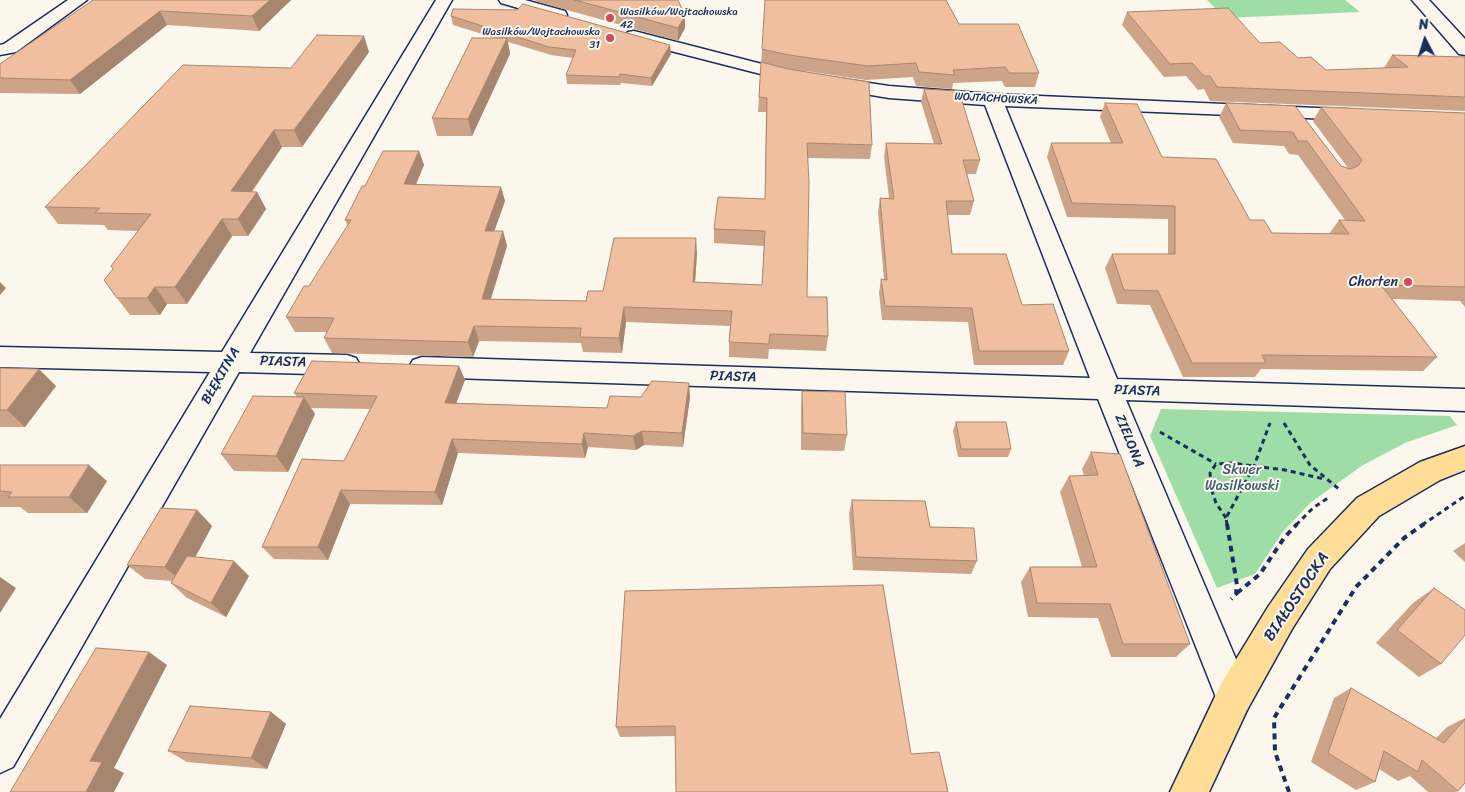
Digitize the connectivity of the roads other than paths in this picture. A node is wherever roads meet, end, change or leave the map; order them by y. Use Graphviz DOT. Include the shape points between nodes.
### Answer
graph roads {
  1 [pos="79,0"];
  2 [pos="444,0"];
  3 [pos="507,0"];
  4 [pos="1420,0"];
  5 [pos="574,19"];
  6 [pos="620,32"];
  7 [pos="0,50"];
  8 [pos="1465,50"];
  9 [pos="993,100"];
  10 [pos="1370,115"];
  11 [pos="0,357"];
  12 [pos="230,361"];
  13 [pos="370,365"];
  14 [pos="400,366"];
  15 [pos="1119,390"];
  16 [pos="1465,400"];
  17 [pos="1465,458"];
  18 [pos="1234,697"];
  19 [pos="0,754"];
  20 [pos="1197,789"];
  1 -- 7 [label="street" via="10,48"];
  2 -- 12 [label="street, BŁĘKITNA"];
  3 -- 5 [label="street"];
  4 -- 8 [label="street"];
  6 -- 9 [label="street, WOJTACHOWSKA" via="788,76 889,92"];
  9 -- 10 [label="street, WOJTACHOWSKA" via="1300,120"];
  9 -- 15 [label="street, ZIELONA"];
  11 -- 12 [label="street, PIASTA"];
  12 -- 13 [label="street, PIASTA"];
  12 -- 19 [label="street, BŁĘKITNA"];
  14 -- 15 [label="street, PIASTA"];
  15 -- 16 [label="street, PIASTA"];
  15 -- 18 [label="street, ZIELONA"];
  17 -- 18 [label="main road, BIAŁOSTOCKA" via="1430,472 1368,507 1319,559"];
  18 -- 20 [label="main road, BIAŁOSTOCKA"];
}
